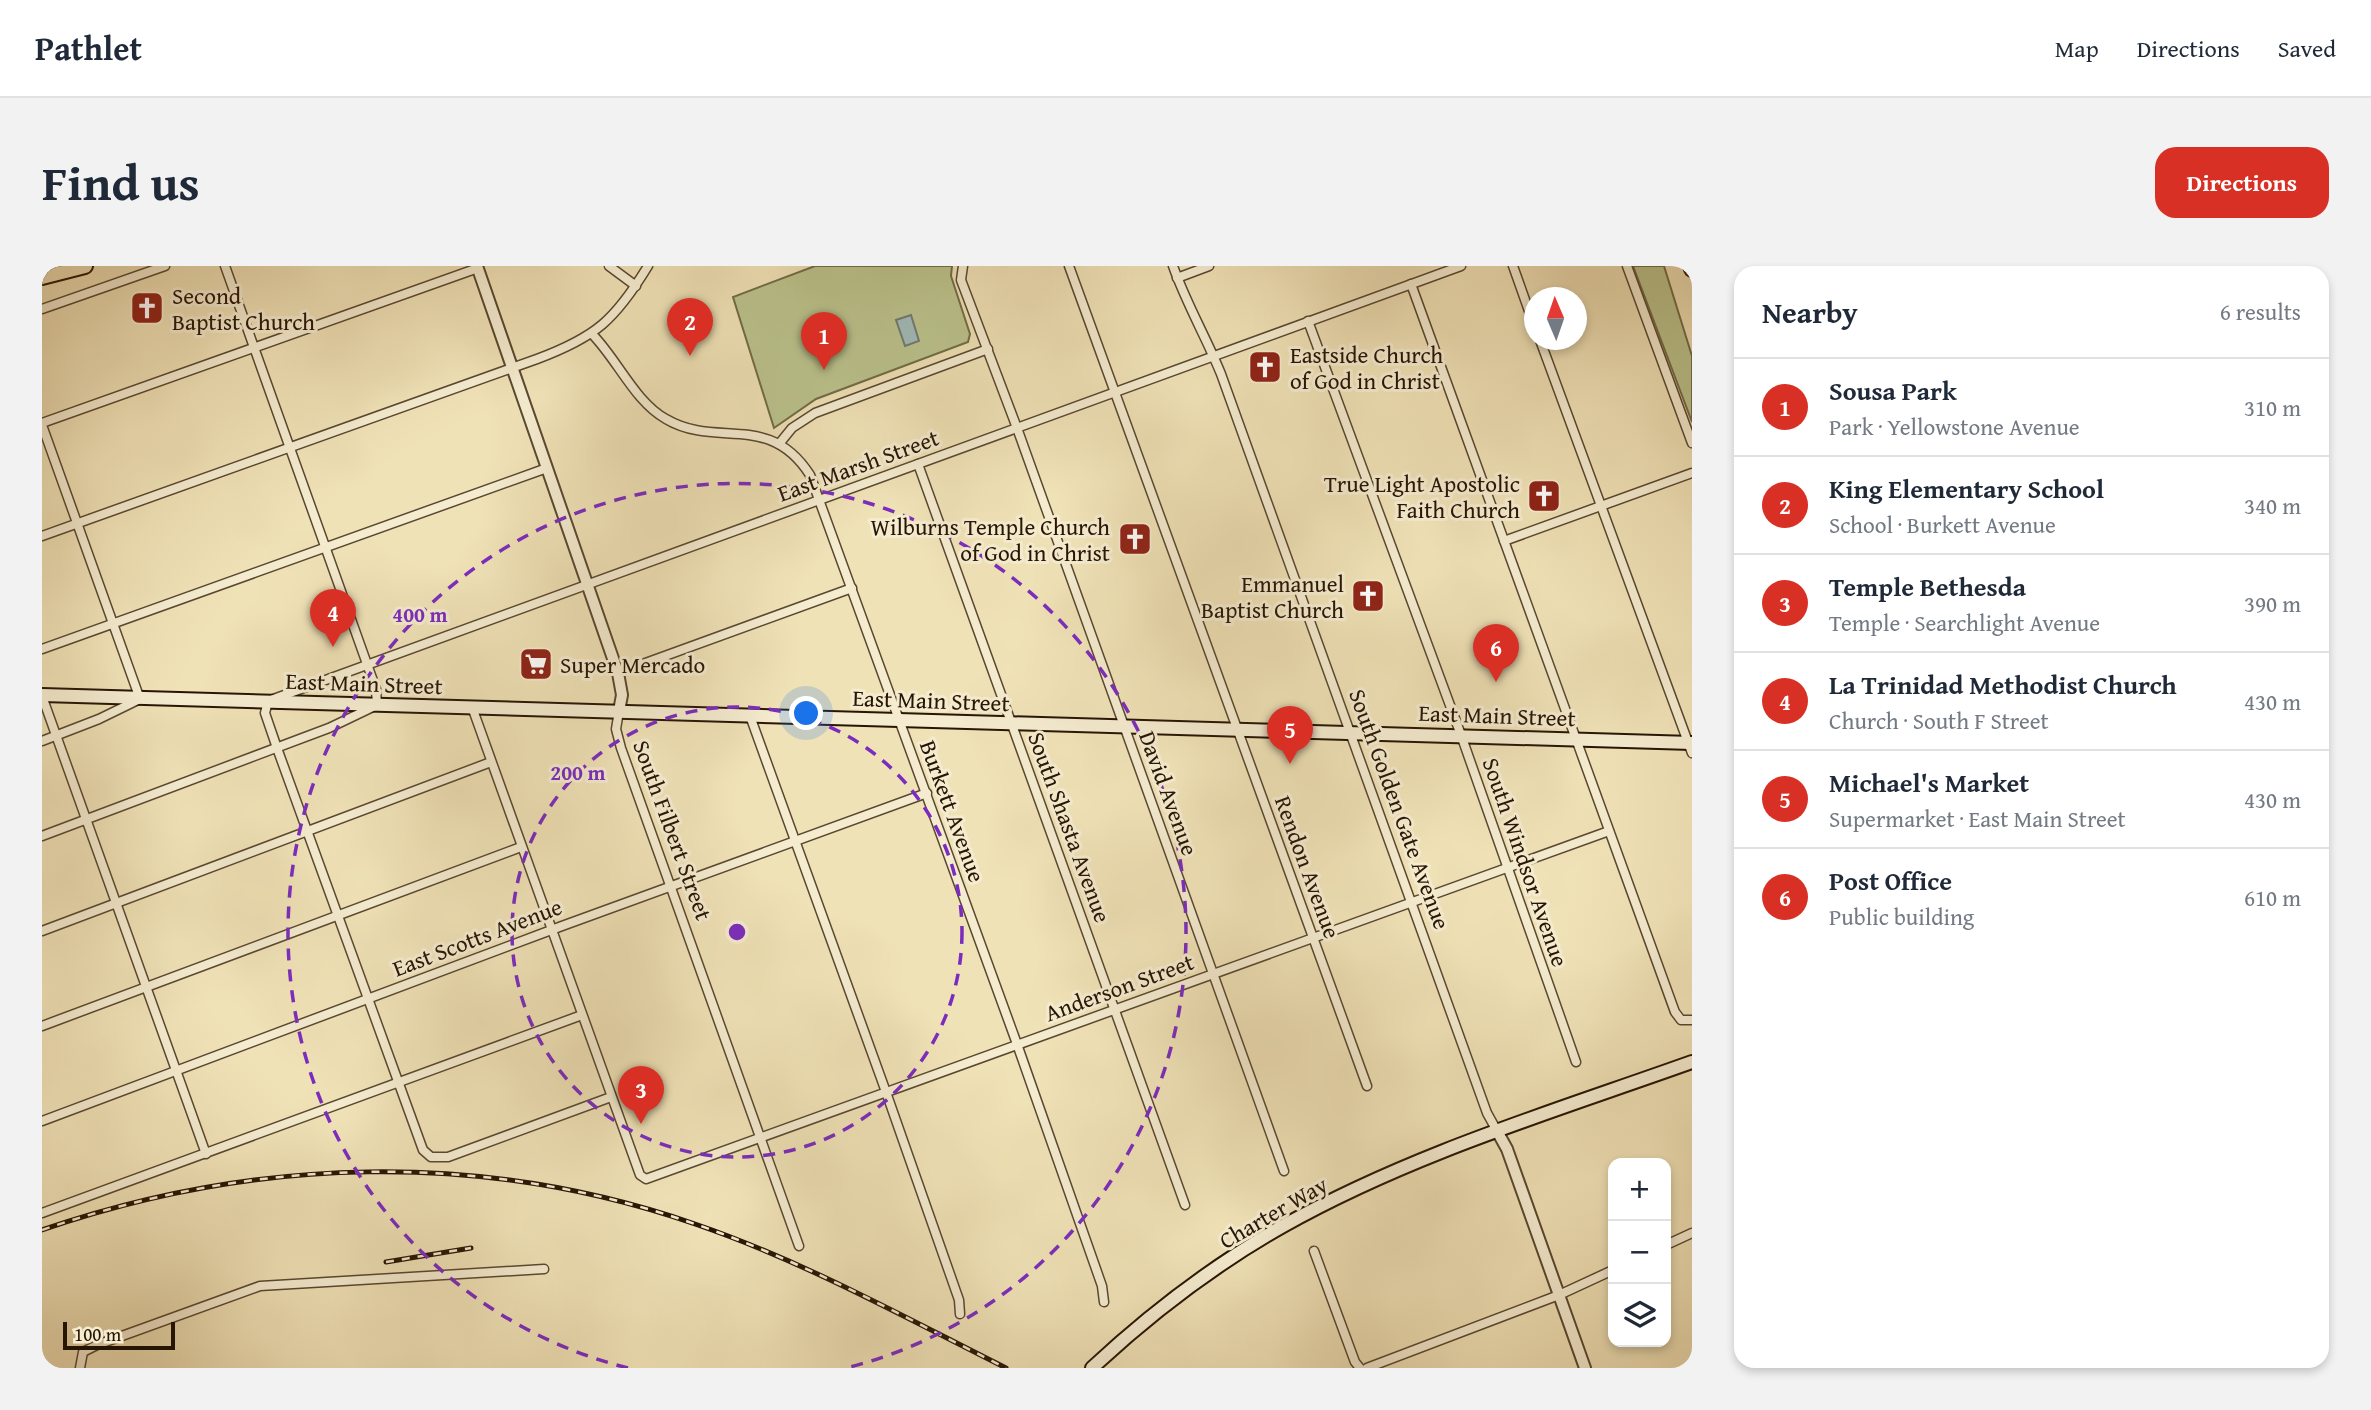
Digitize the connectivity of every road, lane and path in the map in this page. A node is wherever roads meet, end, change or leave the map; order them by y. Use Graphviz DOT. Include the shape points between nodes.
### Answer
graph roads {
  1 [pos="85,266"];
  2 [pos="165,266"];
  3 [pos="225,266"];
  4 [pos="609,266"];
  5 [pos="648,266"];
  6 [pos="963,266"];
  7 [pos="1069,266"];
  8 [pos="1172,266"];
  9 [pos="1209,266"];
  10 [pos="1461,266"];
  11 [pos="1513,266"];
  12 [pos="1627,266"];
  13 [pos="477,267"];
  14 [pos="42,277"];
  15 [pos="1177,278"];
  16 [pos="1411,284"];
  17 [pos="636,286"];
  18 [pos="1524,296"];
  19 [pos="42,309"];
  20 [pos="1308,321"];
  21 [pos="592,334"];
  22 [pos="254,347"];
  23 [pos="988,349"];
  24 [pos="1544,350"];
  25 [pos="1213,356"];
  26 [pos="512,368"];
  27 [pos="1116,392"];
  28 [pos="42,424"];
  29 [pos="1017,428"];
  30 [pos="1692,443"];
  31 [pos="779,444"];
  32 [pos="290,447"];
  33 [pos="918,464"];
  34 [pos="547,468"];
  35 [pos="1692,473"];
  36 [pos="820,499"];
  37 [pos="1600,505"];
  38 [pos="77,523"];
  39 [pos="42,536"];
  40 [pos="1504,541"];
  41 [pos="326,547"];
  42 [pos="587,584"];
  43 [pos="852,588"];
  44 [pos="113,623"];
  45 [pos="42,649"];
  46 [pos="368,664"];
  47 [pos="618,673"];
  48 [pos="42,696"];
  49 [pos="140,699"];
  50 [pos="268,701"];
  51 [pos="377,705"];
  52 [pos="472,707"];
  53 [pos="619,711"];
  54 [pos="750,716"];
  55 [pos="900,720"];
  56 [pos="1012,723"];
  57 [pos="1125,726"];
  58 [pos="1238,730"];
  59 [pos="1350,733"];
  60 [pos="1461,735"];
  61 [pos="55,736"];
  62 [pos="1576,739"];
  63 [pos="42,741"];
  64 [pos="1691,746"];
  65 [pos="277,748"];
  66 [pos="491,762"];
  67 [pos="927,793"];
  68 [pos="86,819"];
  69 [pos="1609,831"];
  70 [pos="307,832"];
  71 [pos="42,836"];
  72 [pos="795,841"];
  73 [pos="521,847"];
  74 [pos="1506,868"];
  75 [pos="671,886"];
  76 [pos="1411,902"];
  77 [pos="116,904"];
  78 [pos="337,915"];
  79 [pos="551,930"];
  80 [pos="42,931"];
  81 [pos="1313,937"];
  82 [pos="1214,973"];
  83 [pos="146,987"];
  84 [pos="368,999"];
  85 [pos="1116,1009"];
  86 [pos="582,1015"];
  87 [pos="1692,1020"];
  88 [pos="42,1026"];
  89 [pos="1017,1044"];
  90 [pos="1576,1062"];
  91 [pos="1692,1062"];
  92 [pos="176,1071"];
  93 [pos="398,1083"];
  94 [pos="1367,1086"];
  95 [pos="886,1092"];
  96 [pos="611,1097"];
  97 [pos="42,1121"];
  98 [pos="1497,1131"];
  99 [pos="760,1138"];
  100 [pos="206,1154"];
  101 [pos="1284,1171"];
  102 [pos="1185,1205"];
  103 [pos="42,1213"];
  104 [pos="1692,1233"];
  105 [pos="1671,1243"];
  106 [pos="799,1246"];
  107 [pos="1314,1251"];
  108 [pos="544,1269"];
  109 [pos="1608,1272"];
  110 [pos="1559,1295"];
  111 [pos="1104,1302"];
  112 [pos="960,1314"];
  113 [pos="80,1368"];
  114 [pos="1092,1368"];
  115 [pos="1360,1368"];
  116 [pos="1367,1368"];
  117 [pos="1585,1368"];
  1 -- 14 [label="highway"];
  2 -- 19 [label="street"];
  3 -- 22 [label="street"];
  4 -- 17 [label="street"];
  5 -- 17 [label="street"];
  6 -- 23 [label="street, David Avenue" via="961,280"];
  7 -- 27 [label="street, Rendon Avenue"];
  8 -- 15 [label="street, South Golden Gate Avenue"];
  9 -- 15 [label="street"];
  10 -- 16 [label="street, East Marsh Street"];
  11 -- 18 [label="street"];
  12 -- 30 [label="street"];
  13 -- 22 [label="street"];
  13 -- 26 [label="street, South Filbert Street"];
  15 -- 25 [label="street, South Golden Gate Avenue"];
  16 -- 20 [label="street, East Marsh Street"];
  16 -- 40 [label="street"];
  17 -- 21 [label="street"];
  20 -- 25 [label="street, East Marsh Street"];
  20 -- 60 [label="street, South Windsor Avenue"];
  21 -- 26 [label="street"];
  21 -- 31 [label="street, Burkett Avenue" via="648,405 668,421 689,428 750,434"];
  22 -- 28 [label="street"];
  22 -- 32 [label="street"];
  23 -- 29 [label="street, David Avenue"];
  23 -- 31 [label="street" via="815,413 798,422"];
  24 -- 37 [label="street"];
  25 -- 27 [label="street, East Marsh Street"];
  25 -- 59 [label="street, South Golden Gate Avenue"];
  26 -- 32 [label="street"];
  26 -- 34 [label="street, South Filbert Street"];
  27 -- 29 [label="street, East Marsh Street"];
  27 -- 58 [label="street, Rendon Avenue"];
  28 -- 38 [label="street"];
  29 -- 33 [label="street, East Marsh Street"];
  29 -- 57 [label="street, David Avenue"];
  31 -- 36 [label="street, Burkett Avenue" via="805,467"];
  32 -- 38 [label="street"];
  32 -- 41 [label="street"];
  33 -- 36 [label="street, East Marsh Street"];
  33 -- 56 [label="street, South Shasta Avenue"];
  34 -- 41 [label="street"];
  34 -- 42 [label="street, South Filbert Street"];
  35 -- 37 [label="street"];
  36 -- 42 [label="street, East Marsh Street"];
  36 -- 43 [label="street, Burkett Avenue"];
  37 -- 40 [label="street"];
  37 -- 64 [label="street"];
  38 -- 39 [label="street"];
  38 -- 44 [label="street"];
  40 -- 62 [label="street"];
  41 -- 44 [label="street"];
  41 -- 46 [label="street"];
  42 -- 46 [label="street, East Marsh Street"];
  42 -- 47 [label="street, South Filbert Street"];
  43 -- 47 [label="street"];
  43 -- 55 [label="street, Burkett Avenue"];
  44 -- 45 [label="street"];
  44 -- 49 [label="street"];
  46 -- 50 [label="street, East Marsh Street"];
  46 -- 51 [label="street"];
  47 -- 53 [label="street, South Filbert Street"];
  48 -- 49 [label="main road, East Main Street"];
  48 -- 61 [label="street"];
  49 -- 50 [label="main road, East Main Street"];
  49 -- 61 [label="street"];
  50 -- 51 [label="main road, East Main Street"];
  50 -- 65 [label="street" via="265,713"];
  51 -- 52 [label="main road, East Main Street"];
  51 -- 65 [label="street"];
  52 -- 53 [label="main road, East Main Street"];
  52 -- 66 [label="street"];
  53 -- 54 [label="main road, East Main Street"];
  53 -- 75 [label="street, South Filbert Street" via="616,729 621,748"];
  54 -- 55 [label="main road, East Main Street"];
  54 -- 72 [label="street"];
  55 -- 56 [label="main road, East Main Street"];
  55 -- 67 [label="street, Burkett Avenue"];
  56 -- 57 [label="main road, East Main Street"];
  56 -- 85 [label="street, South Shasta Avenue"];
  57 -- 58 [label="main road, East Main Street"];
  57 -- 82 [label="street, David Avenue"];
  58 -- 59 [label="main road, East Main Street"];
  58 -- 81 [label="street, Rendon Avenue"];
  59 -- 60 [label="main road, East Main Street"];
  59 -- 76 [label="street, South Golden Gate Avenue"];
  60 -- 62 [label="main road, East Main Street"];
  60 -- 74 [label="street, South Windsor Avenue"];
  61 -- 63 [label="street"];
  61 -- 68 [label="street"];
  62 -- 64 [label="main road, East Main Street"];
  62 -- 69 [label="street"];
  65 -- 68 [label="street"];
  65 -- 70 [label="street"];
  66 -- 70 [label="street"];
  66 -- 73 [label="street"];
  67 -- 72 [label="street, East Scotts Avenue"];
  67 -- 89 [label="street, Burkett Avenue"];
  68 -- 71 [label="street"];
  68 -- 77 [label="street"];
  69 -- 74 [label="street, Anderson Street"];
  69 -- 87 [label="street" via="1675,1012 1681,1020"];
  70 -- 77 [label="street"];
  70 -- 78 [label="street"];
  72 -- 75 [label="street, East Scotts Avenue"];
  72 -- 95 [label="street"];
  73 -- 78 [label="street"];
  73 -- 79 [label="street"];
  74 -- 76 [label="street, Anderson Street"];
  74 -- 90 [label="street, South Windsor Avenue"];
  75 -- 79 [label="street, East Scotts Avenue"];
  75 -- 99 [label="street, South Filbert Street"];
  76 -- 81 [label="street, Anderson Street"];
  76 -- 98 [label="street, South Golden Gate Avenue"];
  77 -- 80 [label="street"];
  77 -- 83 [label="street"];
  78 -- 83 [label="street"];
  78 -- 84 [label="street"];
  79 -- 84 [label="street, East Scotts Avenue"];
  79 -- 86 [label="street"];
  81 -- 82 [label="street, Anderson Street"];
  81 -- 94 [label="street, Rendon Avenue"];
  82 -- 85 [label="street, Anderson Street"];
  82 -- 101 [label="street, David Avenue"];
  83 -- 88 [label="street"];
  83 -- 92 [label="street"];
  84 -- 92 [label="street, East Scotts Avenue"];
  84 -- 93 [label="street"];
  85 -- 89 [label="street, Anderson Street"];
  85 -- 102 [label="street, South Shasta Avenue"];
  86 -- 93 [label="street"];
  86 -- 96 [label="street"];
  89 -- 95 [label="street, Anderson Street"];
  89 -- 111 [label="street, Burkett Avenue"];
  91 -- 98 [label="main road, Charter Way"];
  92 -- 97 [label="street, East Scotts Avenue"];
  92 -- 100 [label="street"];
  93 -- 96 [label="street" via="423,1150 431,1157 448,1157"];
  93 -- 100 [label="street"];
  95 -- 99 [label="street, Anderson Street"];
  95 -- 112 [label="street"];
  96 -- 99 [label="street, Anderson Street" via="642,1178"];
  98 -- 110 [label="street, South Golden Gate Avenue"];
  98 -- 114 [label="main road, Charter Way" via="1283,1226 1192,1283"];
  99 -- 106 [label="street, South Filbert Street"];
  100 -- 103 [label="street"];
  104 -- 105 [label="street"];
  107 -- 115 [label="street"];
  108 -- 113 [label="street" via="260,1286 97,1345 83,1352"];
  109 -- 110 [label="street"];
  110 -- 116 [label="street"];
  110 -- 117 [label="street, South Golden Gate Avenue"];
}
